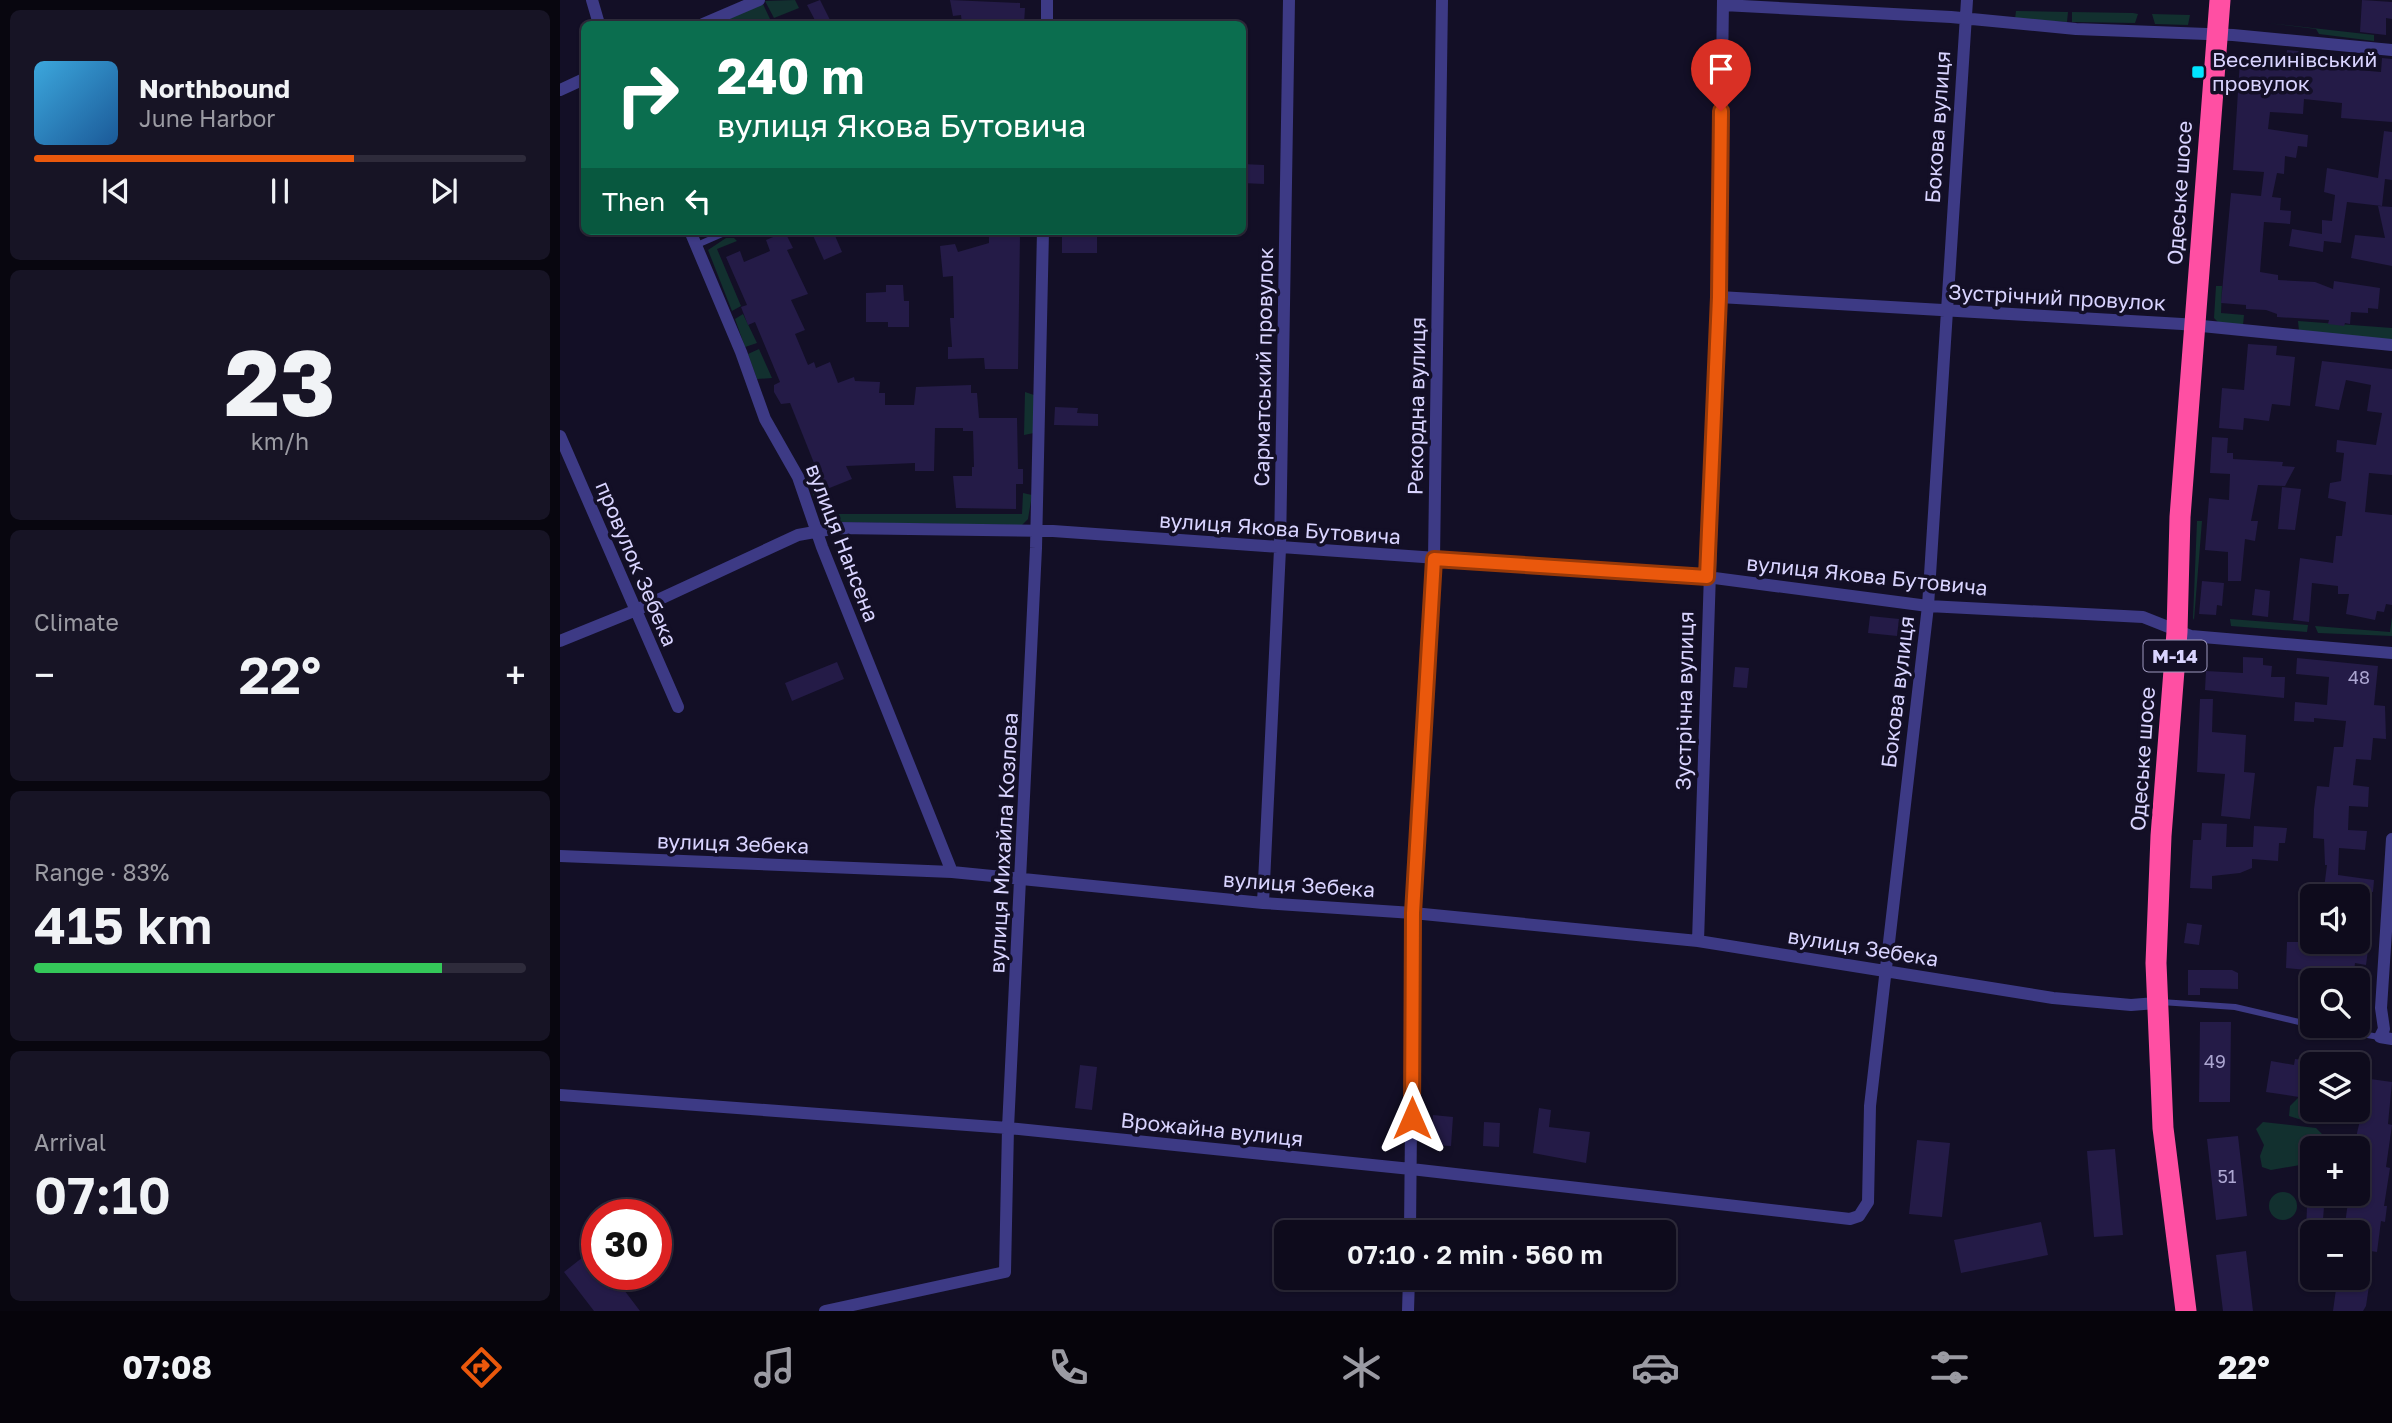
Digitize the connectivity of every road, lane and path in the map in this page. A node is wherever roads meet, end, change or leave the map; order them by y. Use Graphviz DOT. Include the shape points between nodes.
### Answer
graph roads {
  1 [pos="592,0"];
  2 [pos="759,0"];
  3 [pos="1047,0"];
  4 [pos="1289,0"];
  5 [pos="1442,0"];
  6 [pos="1967,0"];
  7 [pos="2220,0"];
  8 [pos="1723,3"];
  9 [pos="1965,19"];
  10 [pos="598,21"];
  11 [pos="710,21"];
  12 [pos="1047,21"];
  13 [pos="2217,34"];
  14 [pos="2392,50"];
  15 [pos="581,80"];
  16 [pos="560,90"];
  17 [pos="692,235"];
  18 [pos="720,235"];
  19 [pos="1043,235"];
  20 [pos="698,245"];
  21 [pos="1719,297"];
  22 [pos="1947,311"];
  23 [pos="2194,326"];
  24 [pos="2392,345"];
  25 [pos="560,436"];
  26 [pos="816,531"];
  27 [pos="1036,531"];
  28 [pos="1280,549"];
  29 [pos="1434,559"];
  30 [pos="1707,577"];
  31 [pos="1927,606"];
  32 [pos="634,611"];
  33 [pos="2177,632"];
  34 [pos="560,641"];
  35 [pos="2392,653"];
  36 [pos="678,707"];
  37 [pos="2392,839"];
  38 [pos="560,856"];
  39 [pos="951,872"];
  40 [pos="1022,879"];
  41 [pos="1263,903"];
  42 [pos="1413,913"];
  43 [pos="1698,941"];
  44 [pos="1884,971"];
  45 [pos="2155,1003"];
  46 [pos="2300,1022"];
  47 [pos="2386,1038"];
  48 [pos="560,1095"];
  49 [pos="1008,1128"];
  50 [pos="1411,1169"];
  51 [pos="1859,1216"];
  52 [pos="1410,1220"];
  53 [pos="1409,1290"];
  54 [pos="825,1311"];
  55 [pos="1408,1311"];
  56 [pos="2186,1311"];
  1 -- 10 [label="street"];
  2 -- 11 [label="street"];
  3 -- 12 [label="street"];
  4 -- 28 [label="street, Сарматський провулок"];
  5 -- 29 [label="street, Рекордна вулиця"];
  6 -- 9 [label="street, Бокова вулиця"];
  7 -- 13 [label="highway, Одеське шосе / М-14"];
  8 -- 9 [label="street"];
  8 -- 21 [label="street, Зустрічна вулиця"];
  9 -- 13 [label="street"];
  9 -- 22 [label="street, Бокова вулиця"];
  13 -- 14 [label="street"];
  13 -- 23 [label="highway, Одеське шосе / М-14"];
  15 -- 16 [label="street"];
  17 -- 20 [label="street, вулиця Нансена"];
  18 -- 20 [label="lane"];
  19 -- 27 [label="street, вулиця Михайла Козлова"];
  20 -- 26 [label="street, вулиця Нансена" via="765,419 798,477"];
  21 -- 22 [label="street, Зустрічний провулок"];
  21 -- 30 [label="street, Зустрічна вулиця"];
  22 -- 23 [label="street, Зустрічний провулок"];
  22 -- 31 [label="street, Бокова вулиця"];
  23 -- 24 [label="street, Зустрічний провулок"];
  23 -- 33 [label="highway, Одеське шосе / М-14"];
  25 -- 32 [label="street, провулок Зебека"];
  26 -- 27 [label="street, вулиця Якова Бутовича"];
  26 -- 32 [label="street, вулиця Якова Бутовича" via="798,535"];
  26 -- 39 [label="street, вулиця Нансена"];
  27 -- 28 [label="street, вулиця Якова Бутовича"];
  27 -- 40 [label="street, вулиця Михайла Козлова"];
  28 -- 29 [label="street, вулиця Якова Бутовича"];
  28 -- 41 [label="street, Сарматський провулок"];
  29 -- 30 [label="street, вулиця Якова Бутовича"];
  29 -- 42 [label="street, Рекордна вулиця"];
  30 -- 31 [label="street, вулиця Якова Бутовича"];
  30 -- 43 [label="street, Зустрічна вулиця"];
  31 -- 33 [label="street, вулиця Якова Бутовича" via="2143,617"];
  31 -- 44 [label="street, Бокова вулиця"];
  32 -- 34 [label="street, вулиця Якова Бутовича"];
  32 -- 36 [label="street, провулок Зебека"];
  33 -- 35 [label="street, вулиця Якова Бутовича"];
  33 -- 45 [label="highway, Одеське шосе / М-14" via="2161,836"];
  37 -- 47 [label="street" via="2381,1008"];
  38 -- 39 [label="street, вулиця Зебека"];
  39 -- 40 [label="street, вулиця Зебека"];
  40 -- 41 [label="street, вулиця Зебека"];
  40 -- 49 [label="street, вулиця Михайла Козлова"];
  41 -- 42 [label="street, вулиця Зебека"];
  42 -- 43 [label="street, вулиця Зебека"];
  42 -- 50 [label="street, Рекордна вулиця"];
  43 -- 44 [label="street, вулиця Зебека"];
  44 -- 45 [label="street, вулиця Зебека" via="2053,998"];
  44 -- 51 [label="street, Бокова вулиця" via="1870,1106 1868,1202"];
  45 -- 46 [label="lane" via="2235,1007"];
  45 -- 56 [label="highway, Одеське шосе / М-14" via="2168,1185"];
  48 -- 49 [label="street, Врожайна вулиця"];
  49 -- 50 [label="street, Врожайна вулиця"];
  49 -- 54 [label="street, вулиця Михайла Козлова" via="1005,1272"];
  50 -- 51 [label="street, Врожайна вулиця" via="1850,1219"];
  50 -- 52 [label="street, Рекордна вулиця"];
  53 -- 55 [label="street"];
}
